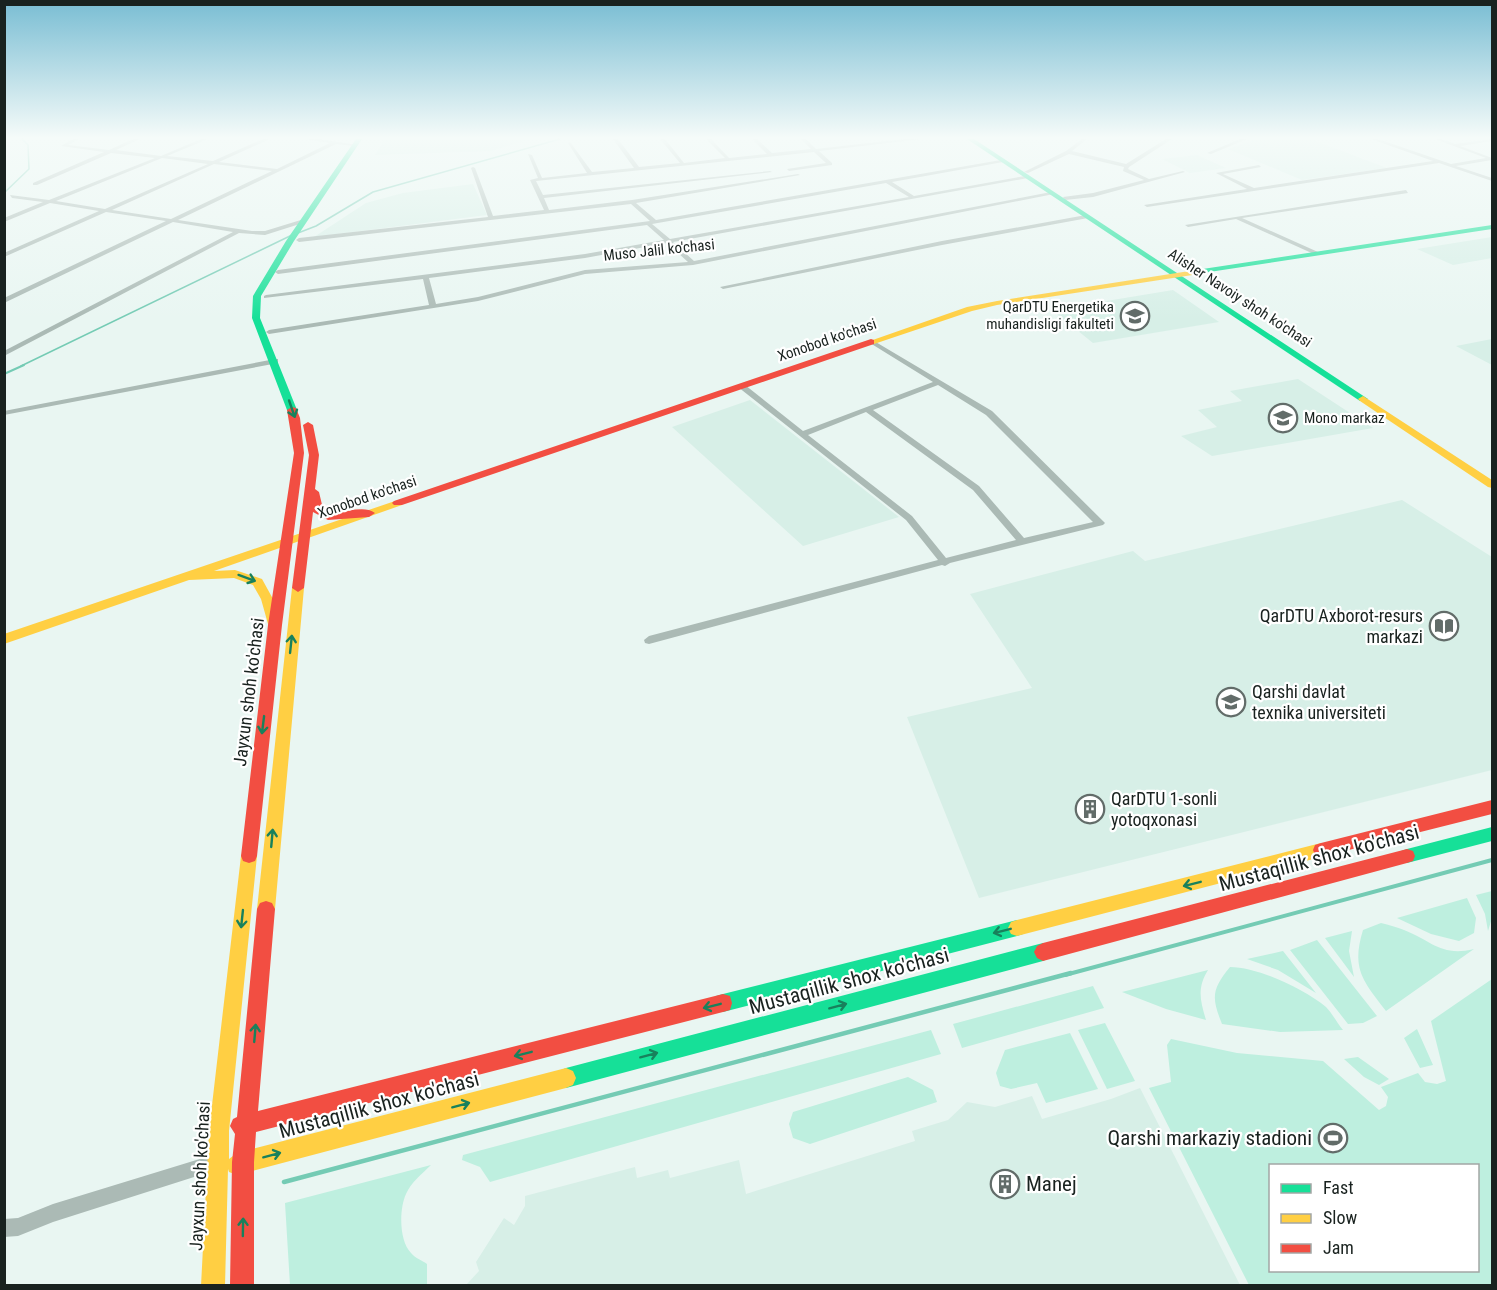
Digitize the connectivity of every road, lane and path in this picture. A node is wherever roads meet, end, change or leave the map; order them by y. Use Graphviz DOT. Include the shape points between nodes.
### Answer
graph roads {
  1 [pos="28,199"];
  2 [pos="58,199"];
  3 [pos="130,199"];
  4 [pos="216,199"];
  5 [pos="321,199"];
  6 [pos="484,199"];
  7 [pos="542,199"];
  8 [pos="612,199"];
  9 [pos="649,199"];
  10 [pos="785,199"];
  11 [pos="907,199"];
  12 [pos="1024,199"];
  13 [pos="1059,199"];
  14 [pos="1067,199"];
  15 [pos="1185,199"];
  16 [pos="1359,199"];
  17 [pos="632,202"];
  18 [pos="48,203"];
  19 [pos="614,203"];
  20 [pos="1147,205"];
  21 [pos="103,211"];
  22 [pos="547,211"];
  23 [pos="491,217"];
  24 [pos="1086,217"];
  25 [pos="1236,218"];
  26 [pos="4,220"];
  27 [pos="171,221"];
  28 [pos="306,223"];
  29 [pos="651,223"];
  30 [pos="1188,225"];
  31 [pos="1492,225"];
  32 [pos="237,232"];
  33 [pos="295,240"];
  34 [pos="671,242"];
  35 [pos="1316,253"];
  36 [pos="4,255"];
  37 [pos="1158,261"];
  38 [pos="693,263"];
  39 [pos="1226,267"];
  40 [pos="278,272"];
  41 [pos="1180,275"];
  42 [pos="425,276"];
  43 [pos="1137,281"];
  44 [pos="723,287"];
  45 [pos="266,297"];
  46 [pos="4,301"];
  47 [pos="433,306"];
  48 [pos="269,332"];
  49 [pos="872,342"];
  50 [pos="1287,346"];
  51 [pos="4,354"];
  52 [pos="275,361"];
  53 [pos="939,382"];
  54 [pos="742,387"];
  55 [pos="867,409"];
  56 [pos="4,413"];
  57 [pos="802,434"];
  58 [pos="1492,476"];
  59 [pos="312,481"];
  60 [pos="1492,485"];
  61 [pos="369,513"];
  62 [pos="305,536"];
  63 [pos="1022,541"];
  64 [pos="288,542"];
  65 [pos="945,563"];
  66 [pos="190,576"];
  67 [pos="275,625"];
  68 [pos="4,639"];
  69 [pos="649,640"];
  70 [pos="1492,807"];
  71 [pos="1441,820"];
  72 [pos="1492,834"];
  73 [pos="1461,842"];
  74 [pos="247,1124"];
  75 [pos="219,1131"];
  76 [pos="243,1162"];
  77 [pos="216,1167"];
  78 [pos="9,1230"];
  79 [pos="213,1286"];
  80 [pos="242,1286"];
  1 -- 18 [label="street"];
  2 -- 18 [label="street"];
  3 -- 21 [label="street"];
  4 -- 27 [label="street"];
  5 -- 28 [label="main road, Jayxun shoh ko'chasi"];
  6 -- 23 [label="street"];
  7 -- 22 [label="street"];
  8 -- 19 [label="street"];
  9 -- 17 [label="street"];
  10 -- 29 [label="street"];
  11 -- 34 [label="street"];
  12 -- 38 [label="street, Muso Jalil ko'chasi"];
  13 -- 24 [label="main road, Alisher Navoiy shoh ko'chasi"];
  14 -- 37 [label="main road, Alisher Navoiy shoh ko'chasi"];
  15 -- 20 [label="street"];
  16 -- 25 [label="street"];
  17 -- 19 [label="street"];
  17 -- 29 [label="street"];
  18 -- 21 [label="street"];
  18 -- 26 [label="street"];
  19 -- 22 [label="street"];
  21 -- 27 [label="street"];
  21 -- 36 [label="street"];
  22 -- 23 [label="street"];
  23 -- 33 [label="street"];
  24 -- 37 [label="main road, Alisher Navoiy shoh ko'chasi"];
  24 -- 44 [label="street"];
  25 -- 30 [label="street"];
  25 -- 35 [label="street"];
  27 -- 32 [label="street"];
  27 -- 46 [label="street"];
  28 -- 32 [label="street" via="265,233"];
  28 -- 33 [label="main road, Jayxun shoh ko'chasi"];
  29 -- 34 [label="street"];
  29 -- 40 [label="street"];
  31 -- 35 [label="main road, Xonobod ko'chasi"];
  32 -- 51 [label="street"];
  33 -- 40 [label="main road, Jayxun shoh ko'chasi"];
  33 -- 52 [label="main road, Jayxun shoh ko'chasi" via="257,296 256,318"];
  34 -- 38 [label="street"];
  34 -- 42 [label="street"];
  35 -- 39 [label="main road, Xonobod ko'chasi"];
  37 -- 39 [label="main road" via="1183,267"];
  37 -- 41 [label="main road, Alisher Navoiy shoh ko'chasi"];
  37 -- 43 [label="main road" via="1158,272"];
  38 -- 47 [label="street, Muso Jalil ko'chasi" via="585,272 498,295"];
  39 -- 41 [label="main road, Xonobod ko'chasi"];
  40 -- 45 [label="main road, Jayxun shoh ko'chasi"];
  41 -- 43 [label="main road, Xonobod ko'chasi"];
  41 -- 50 [label="main road, Alisher Navoiy shoh ko'chasi"];
  42 -- 45 [label="street"];
  42 -- 47 [label="street"];
  43 -- 49 [label="main road, Xonobod ko'chasi" via="997,303"];
  45 -- 48 [label="main road, Jayxun shoh ko'chasi"];
  47 -- 48 [label="street, Muso Jalil ko'chasi"];
  48 -- 59 [label="main road, Jayxun shoh ko'chasi" via="293,378 306,416 314,454"];
  49 -- 53 [label="street"];
  49 -- 54 [label="main road, Xonobod ko'chasi"];
  50 -- 58 [label="main road, Alisher Navoiy shoh ko'chasi"];
  50 -- 60 [label="main road, Alisher Navoiy shoh ko'chasi"];
  52 -- 56 [label="street"];
  52 -- 64 [label="main road, Jayxun shoh ko'chasi, one-way" via="295,418 299,453"];
  53 -- 55 [label="street"];
  53 -- 63 [label="street" via="989,413 1100,523"];
  54 -- 57 [label="street"];
  54 -- 61 [label="main road, Xonobod ko'chasi"];
  55 -- 57 [label="street"];
  55 -- 63 [label="street" via="976,488"];
  57 -- 65 [label="street" via="909,518"];
  59 -- 61 [label="main road" via="318,511 344,517"];
  59 -- 62 [label="main road, Jayxun shoh ko'chasi"];
  61 -- 62 [label="main road, Xonobod ko'chasi"];
  62 -- 64 [label="main road, Xonobod ko'chasi"];
  74 -- 62 [label="main road, Jayxun shoh ko'chasi, one-way" via="280,750"];
  63 -- 65 [label="street"];
  64 -- 66 [label="main road, Xonobod ko'chasi"];
  64 -- 67 [label="main road, Jayxun shoh ko'chasi"];
  65 -- 69 [label="street"];
  66 -- 67 [label="main road, one-way" via="235,574 258,582"];
  66 -- 68 [label="main road, Xonobod ko'chasi"];
  67 -- 75 [label="main road, Jayxun shoh ko'chasi, one-way"];
  70 -- 71 [label="main road, Mustaqillik shox ko'chasi"];
  71 -- 73 [label="main road"];
  71 -- 74 [label="main road, Mustaqillik shox ko'chasi, one-way"];
  72 -- 73 [label="main road, Mustaqillik shox ko'chasi"];
  76 -- 73 [label="main road, Mustaqillik shox ko'chasi, one-way"];
  74 -- 75 [label="main road, Mustaqillik shox ko'chasi"];
  74 -- 76 [label="main road, Jayxun shoh ko'chasi"];
  75 -- 77 [label="main road, Jayxun shoh ko'chasi"];
  76 -- 77 [label="main road, Mustaqillik shox ko'chasi"];
  80 -- 76 [label="main road, Jayxun shoh ko'chasi, one-way"];
  77 -- 78 [label="street" via="53,1213"];
  77 -- 79 [label="main road, Jayxun shoh ko'chasi"];
}
